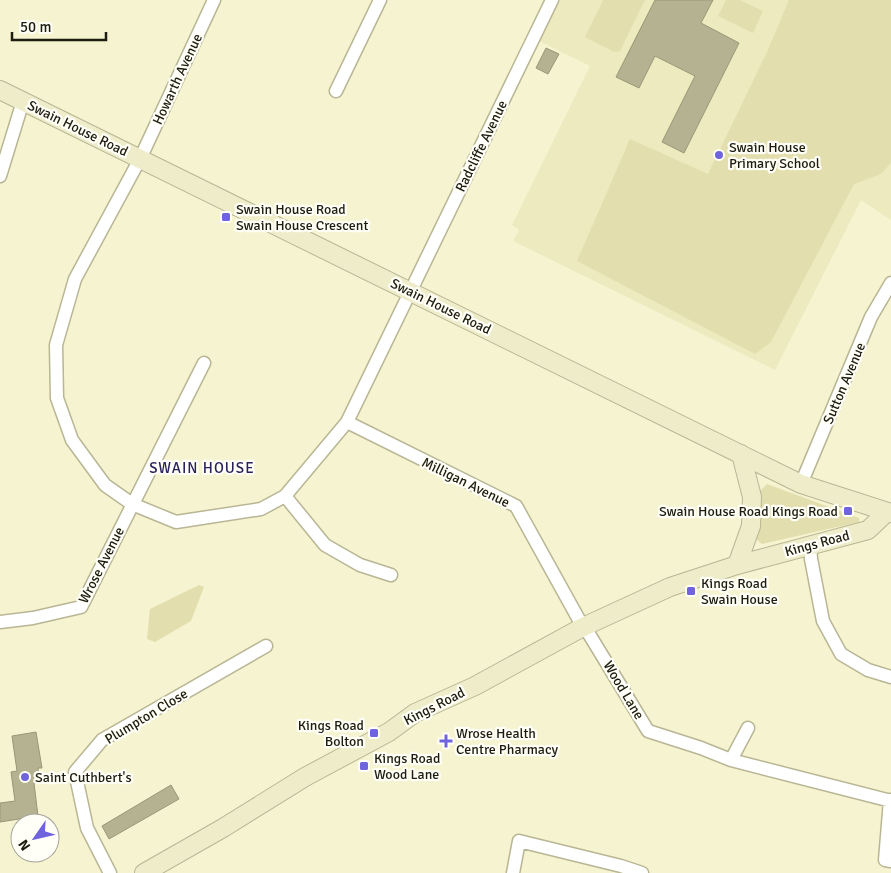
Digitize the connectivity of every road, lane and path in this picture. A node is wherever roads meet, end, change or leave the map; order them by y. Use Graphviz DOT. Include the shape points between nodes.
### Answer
graph roads {
  1 [pos="214,0"];
  2 [pos="380,0"];
  3 [pos="552,0"];
  4 [pos="0,90"];
  5 [pos="336,91"];
  6 [pos="23,101"];
  7 [pos="140,159"];
  8 [pos="0,176"];
  9 [pos="891,283"];
  10 [pos="411,292"];
  11 [pos="204,363"];
  12 [pos="346,422"];
  13 [pos="740,454"];
  14 [pos="801,484"];
  15 [pos="285,496"];
  16 [pos="132,504"];
  17 [pos="889,513"];
  18 [pos="810,544"];
  19 [pos="737,564"];
  20 [pos="391,575"];
  21 [pos="0,622"];
  22 [pos="583,627"];
  23 [pos="266,646"];
  24 [pos="891,677"];
  25 [pos="748,728"];
  26 [pos="731,760"];
  27 [pos="891,800"];
  28 [pos="891,861"];
  29 [pos="110,873"];
  30 [pos="144,873"];
  31 [pos="514,873"];
  32 [pos="642,873"];
  1 -- 7 [label="street, Howarth Avenue"];
  2 -- 5 [label="street"];
  3 -- 10 [label="street, Radcliffe Avenue"];
  4 -- 6 [label="street, Swain House Road"];
  6 -- 7 [label="street, Swain House Road"];
  6 -- 8 [label="street"];
  7 -- 10 [label="street, Swain House Road"];
  7 -- 16 [label="street, Howarth Avenue" via="75,279 56,345 57,398 72,440 105,484"];
  9 -- 14 [label="street, Sutton Avenue" via="872,317"];
  10 -- 12 [label="street, Radcliffe Avenue"];
  10 -- 13 [label="street, Swain House Road"];
  11 -- 16 [label="street"];
  12 -- 15 [label="street, Radcliffe Avenue"];
  12 -- 22 [label="street, Milligan Avenue" via="516,506"];
  13 -- 14 [label="street, Swain House Road"];
  13 -- 19 [label="street" via="752,497 751,526"];
  14 -- 17 [label="street, Swain House Road"];
  15 -- 16 [label="street, Howarth Avenue" via="261,509 176,522"];
  15 -- 20 [label="street" via="324,545 360,565"];
  16 -- 21 [label="street, Wrose Avenue" via="81,607"];
  17 -- 18 [label="street, Kings Road" via="868,530"];
  18 -- 19 [label="street, Kings Road"];
  18 -- 24 [label="street" via="823,621 841,654 868,670"];
  19 -- 22 [label="street, Kings Road" via="670,587"];
  22 -- 26 [label="street, Wood Lane" via="648,731"];
  22 -- 30 [label="street, Kings Road" via="475,686 415,713 389,732"];
  23 -- 29 [label="street, Plumpton Close" via="102,740 75,772 86,828"];
  25 -- 26 [label="street"];
  26 -- 27 [label="street, Wood Lane"];
  27 -- 28 [label="street, Wood Lane" via="885,860"];
  31 -- 32 [label="street" via="519,841"];
}
